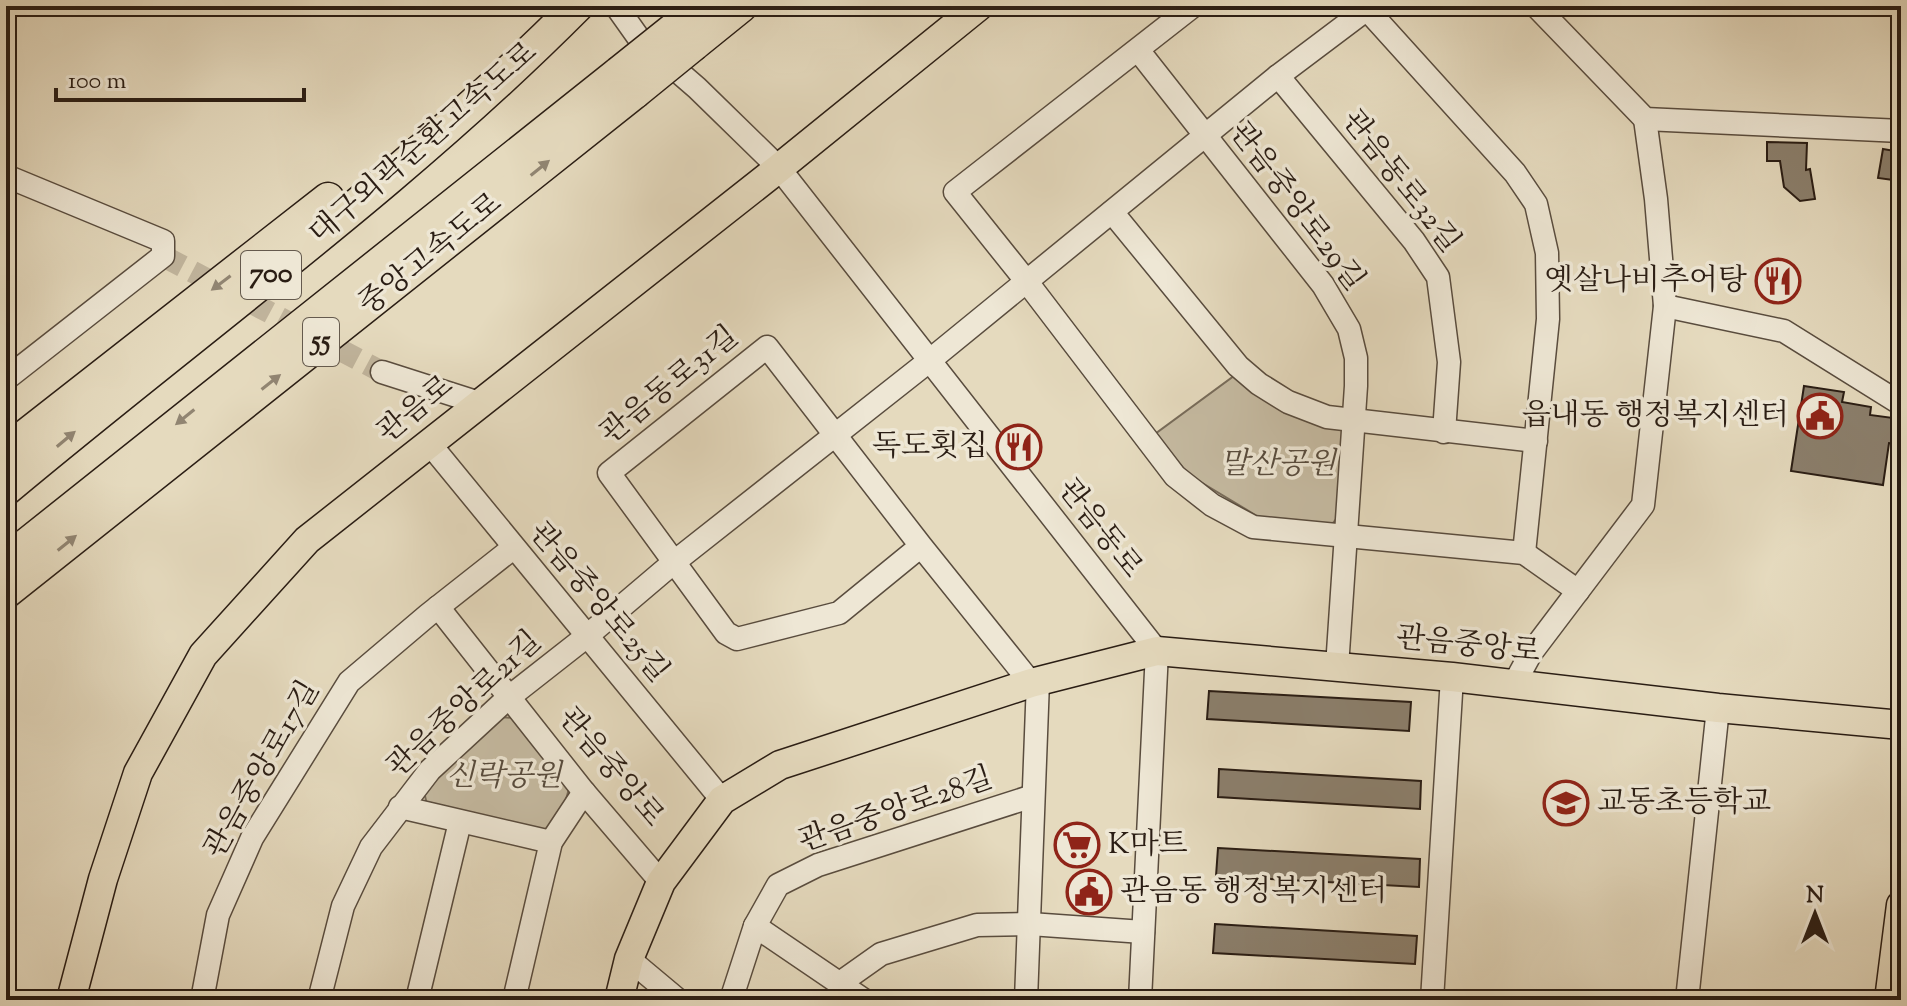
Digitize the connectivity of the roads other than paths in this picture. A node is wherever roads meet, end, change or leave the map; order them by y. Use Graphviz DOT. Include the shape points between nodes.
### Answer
graph roads {
  1 [pos="546,6"];
  2 [pos="577,6"];
  3 [pos="616,6"];
  4 [pos="741,6"];
  5 [pos="979,6"];
  6 [pos="1193,6"];
  7 [pos="1536,6"];
  8 [pos="1368,7"];
  9 [pos="692,25"];
  10 [pos="524,44"];
  11 [pos="1138,50"];
  12 [pos="1278,76"];
  13 [pos="627,82"];
  14 [pos="1645,119"];
  15 [pos="1901,131"];
  16 [pos="1205,137"];
  17 [pos="779,168"];
  18 [pos="6,176"];
  19 [pos="1112,212"];
  20 [pos="1027,282"];
  21 [pos="1665,306"];
  22 [pos="929,361"];
  23 [pos="382,372"];
  24 [pos="6,379"];
  25 [pos="479,403"];
  26 [pos="1901,404"];
  27 [pos="1353,420"];
  28 [pos="1444,432"];
  29 [pos="834,436"];
  30 [pos="1536,441"];
  31 [pos="429,443"];
  32 [pos="6,451"];
  33 [pos="6,489"];
  34 [pos="1344,537"];
  35 [pos="921,546"];
  36 [pos="513,548"];
  37 [pos="1524,553"];
  38 [pos="6,561"];
  39 [pos="673,563"];
  40 [pos="1578,591"];
  41 [pos="6,592"];
  42 [pos="438,607"];
  43 [pos="587,636"];
  44 [pos="1157,651"];
  45 [pos="1337,667"];
  46 [pos="1452,677"];
  47 [pos="1034,682"];
  48 [pos="1514,684"];
  49 [pos="508,698"];
  50 [pos="1718,708"];
  51 [pos="1901,725"];
  52 [pos="584,792"];
  53 [pos="1033,796"];
  54 [pos="722,800"];
  55 [pos="400,807"];
  56 [pos="460,822"];
  57 [pos="551,842"];
  58 [pos="661,882"];
  59 [pos="1901,905"];
  60 [pos="1030,924"];
  61 [pos="755,926"];
  62 [pos="1143,932"];
  63 [pos="629,959"];
  64 [pos="840,983"];
  65 [pos="71,1000"];
  66 [pos="202,1000"];
  67 [pos="319,1000"];
  68 [pos="417,1000"];
  69 [pos="514,1000"];
  70 [pos="619,1000"];
  71 [pos="678,1000"];
  72 [pos="731,1000"];
  73 [pos="864,1000"];
  74 [pos="1026,1000"];
  75 [pos="1140,1000"];
  76 [pos="1432,1000"];
  77 [pos="1687,1000"];
  78 [pos="1889,1000"];
  1 -- 10 [label="highway, 대구외곽순환고속도로 / 700"];
  2 -- 10 [label="highway, 대구외곽순환고속도로 / 700"];
  3 -- 17 [label="street, 관음동로" via="638,37"];
  4 -- 9 [label="highway, 중앙고속도로 / 55"];
  5 -- 17 [label="main road, 관음로"];
  6 -- 11 [label="street"];
  7 -- 14 [label="street"];
  8 -- 12 [label="street"];
  8 -- 30 [label="street" via="1536,204 1547,253 1548,319"];
  9 -- 13 [label="highway, 중앙고속도로 / 55, bridge"];
  10 -- 32 [label="highway, 대구외곽순환고속도로 / 700, one-way"];
  33 -- 10 [label="highway, 대구외곽순환고속도로 / 700, one-way" via="455,120"];
  11 -- 16 [label="street, 관음중앙로29길"];
  11 -- 20 [label="street" via="955,192"];
  12 -- 16 [label="street"];
  12 -- 28 [label="street, 관음동로32길" via="1438,277 1449,362"];
  13 -- 38 [label="highway, 중앙고속도로 / 55, one-way"];
  41 -- 13 [label="highway, 중앙고속도로 / 55, one-way"];
  14 -- 15 [label="street"];
  14 -- 21 [label="street"];
  16 -- 19 [label="street"];
  16 -- 27 [label="street, 관음중앙로29길" via="1323,285 1349,329 1356,358"];
  17 -- 22 [label="street, 관음동로"];
  17 -- 25 [label="main road, 관음로"];
  18 -- 24 [label="street" via="163,241 163,256"];
  19 -- 20 [label="street"];
  19 -- 27 [label="street" via="1238,366 1288,402 1327,417"];
  20 -- 22 [label="street"];
  20 -- 34 [label="street" via="1175,476 1212,505 1253,527"];
  21 -- 26 [label="street" via="1784,331"];
  21 -- 40 [label="street" via="1643,505"];
  22 -- 29 [label="street"];
  22 -- 44 [label="street, 관음동로"];
  23 -- 25 [label="street"];
  25 -- 31 [label="main road, 관음로"];
  27 -- 28 [label="street"];
  27 -- 34 [label="street, 관음중앙로29길"];
  28 -- 30 [label="street"];
  29 -- 35 [label="street"];
  29 -- 39 [label="street"];
  29 -- 39 [label="street, 관음동로31길" via="767,347 609,473"];
  30 -- 37 [label="street"];
  31 -- 36 [label="street, 관음중앙로25길"];
  31 -- 65 [label="main road, 관음로" via="307,540 203,655 138,773"];
  34 -- 37 [label="street"];
  34 -- 45 [label="street, 관음중앙로29길"];
  35 -- 39 [label="street, 관음동로31길" via="839,613 737,639 726,633"];
  35 -- 47 [label="street"];
  36 -- 42 [label="street, 관음중앙로17길"];
  36 -- 43 [label="street, 관음중앙로25길"];
  37 -- 40 [label="street"];
  39 -- 43 [label="street"];
  40 -- 48 [label="street"];
  42 -- 49 [label="street"];
  42 -- 66 [label="street, 관음중앙로17길" via="349,682 252,838 218,915"];
  43 -- 49 [label="street, 관음중앙로21길"];
  43 -- 54 [label="street, 관음중앙로25길"];
  44 -- 45 [label="main road, 관음중앙로"];
  44 -- 47 [label="main road, 관음중앙로"];
  44 -- 62 [label="street"];
  45 -- 46 [label="main road, 관음중앙로"];
  46 -- 48 [label="main road, 관음중앙로"];
  46 -- 76 [label="street"];
  47 -- 53 [label="street, 관음중앙로28길"];
  47 -- 54 [label="main road, 관음중앙로" via="780,765"];
  48 -- 50 [label="main road, 관음중앙로"];
  49 -- 52 [label="street, 관음중앙로"];
  49 -- 55 [label="street, 관음중앙로21길" via="430,770"];
  50 -- 51 [label="main road, 관음중앙로"];
  50 -- 77 [label="street"];
  52 -- 57 [label="street"];
  52 -- 58 [label="street, 관음중앙로"];
  53 -- 60 [label="street, 관음중앙로28길"];
  53 -- 61 [label="street, 관음중앙로28길" via="818,865 778,885"];
  54 -- 58 [label="main road, 관음중앙로"];
  55 -- 56 [label="street"];
  55 -- 67 [label="street, 관음중앙로21길" via="371,847 343,906"];
  56 -- 57 [label="street"];
  56 -- 68 [label="street"];
  57 -- 69 [label="street"];
  58 -- 63 [label="main road, 관음중앙로"];
  59 -- 78 [label="main road"];
  60 -- 62 [label="street"];
  60 -- 64 [label="street" via="977,925 881,954"];
  60 -- 74 [label="street, 관음중앙로28길"];
  61 -- 64 [label="street"];
  61 -- 72 [label="street, 관음중앙로28길"];
  62 -- 75 [label="street"];
  63 -- 70 [label="main road, 관음중앙로"];
  63 -- 71 [label="street"];
  64 -- 73 [label="street"];
}
